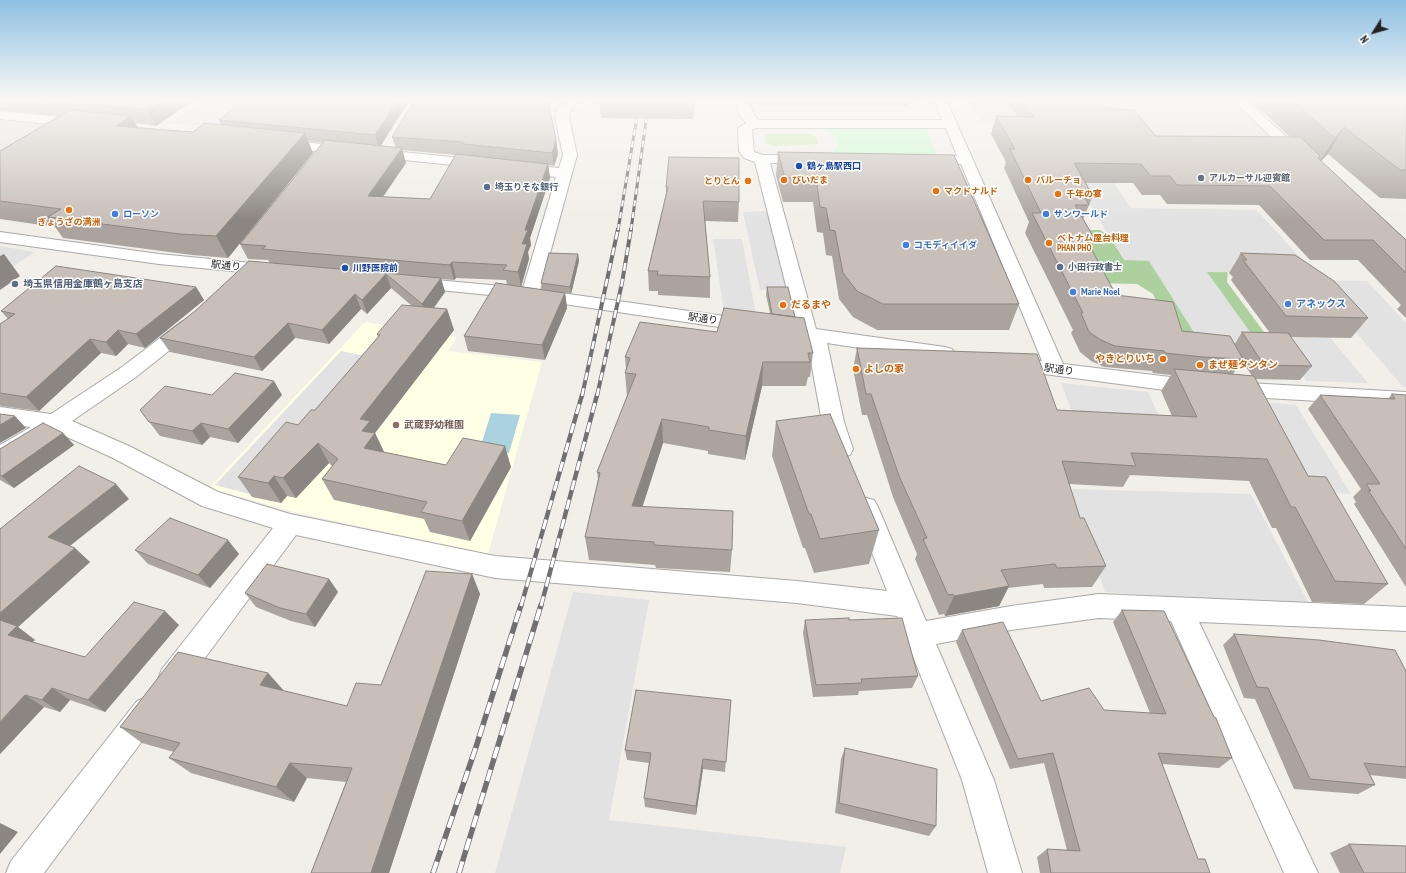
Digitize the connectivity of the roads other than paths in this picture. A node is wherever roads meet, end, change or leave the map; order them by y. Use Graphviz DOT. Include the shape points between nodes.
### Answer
graph roads {
  1 [pos="567,140"];
  2 [pos="746,140"];
  3 [pos="957,140"];
  4 [pos="1282,140"];
  5 [pos="265,142"];
  6 [pos="392,142"];
  7 [pos="385,154"];
  8 [pos="762,159"];
  9 [pos="824,159"];
  10 [pos="911,160"];
  11 [pos="966,160"];
  12 [pos="1313,169"];
  13 [pos="565,173"];
  14 [pos="0,236"];
  15 [pos="245,250"];
  16 [pos="290,272"];
  17 [pos="233,276"];
  18 [pos="397,282"];
  19 [pos="530,294"];
  20 [pos="201,316"];
  21 [pos="812,335"];
  22 [pos="963,356"];
  23 [pos="994,361"];
  24 [pos="1056,370"];
  25 [pos="1406,399"];
  26 [pos="0,416"];
  27 [pos="55,422"];
  28 [pos="0,456"];
  29 [pos="290,524"];
  30 [pos="906,605"];
  31 [pos="1179,609"];
  32 [pos="1406,619"];
  33 [pos="919,635"];
  34 [pos="23,873"];
  35 [pos="1004,873"];
  36 [pos="1301,873"];
  1 -- 13 [label="street" via="570,155"];
  2 -- 8 [label="street" via="746,151 749,155"];
  3 -- 11 [label="street"];
  4 -- 12 [label="street"];
  5 -- 7 [label="street" via="322,154"];
  6 -- 7 [label="street"];
  7 -- 13 [label="street"];
  8 -- 9 [label="street"];
  8 -- 21 [label="street"];
  10 -- 11 [label="street"];
  11 -- 24 [label="street"];
  13 -- 19 [label="street"];
  14 -- 17 [label="street, 駅通り"];
  15 -- 17 [label="street"];
  16 -- 17 [label="street, 駅通り" via="252,269"];
  18 -- 19 [label="street, 駅通り"];
  19 -- 21 [label="street, 駅通り"];
  20 -- 27 [label="street" via="129,372"];
  21 -- 22 [label="street, 駅通り"];
  21 -- 30 [label="street" via="833,422"];
  23 -- 24 [label="street, 駅通り"];
  24 -- 25 [label="street, 駅通り" via="1190,386"];
  26 -- 27 [label="street"];
  27 -- 28 [label="street"];
  27 -- 29 [label="street" via="121,452 210,499"];
  29 -- 30 [label="street" via="495,567 796,592"];
  29 -- 34 [label="street"];
  30 -- 33 [label="street"];
  31 -- 32 [label="street"];
  31 -- 33 [label="street" via="1099,606 1011,618"];
  31 -- 36 [label="street"];
  33 -- 35 [label="street" via="978,780"];
}
